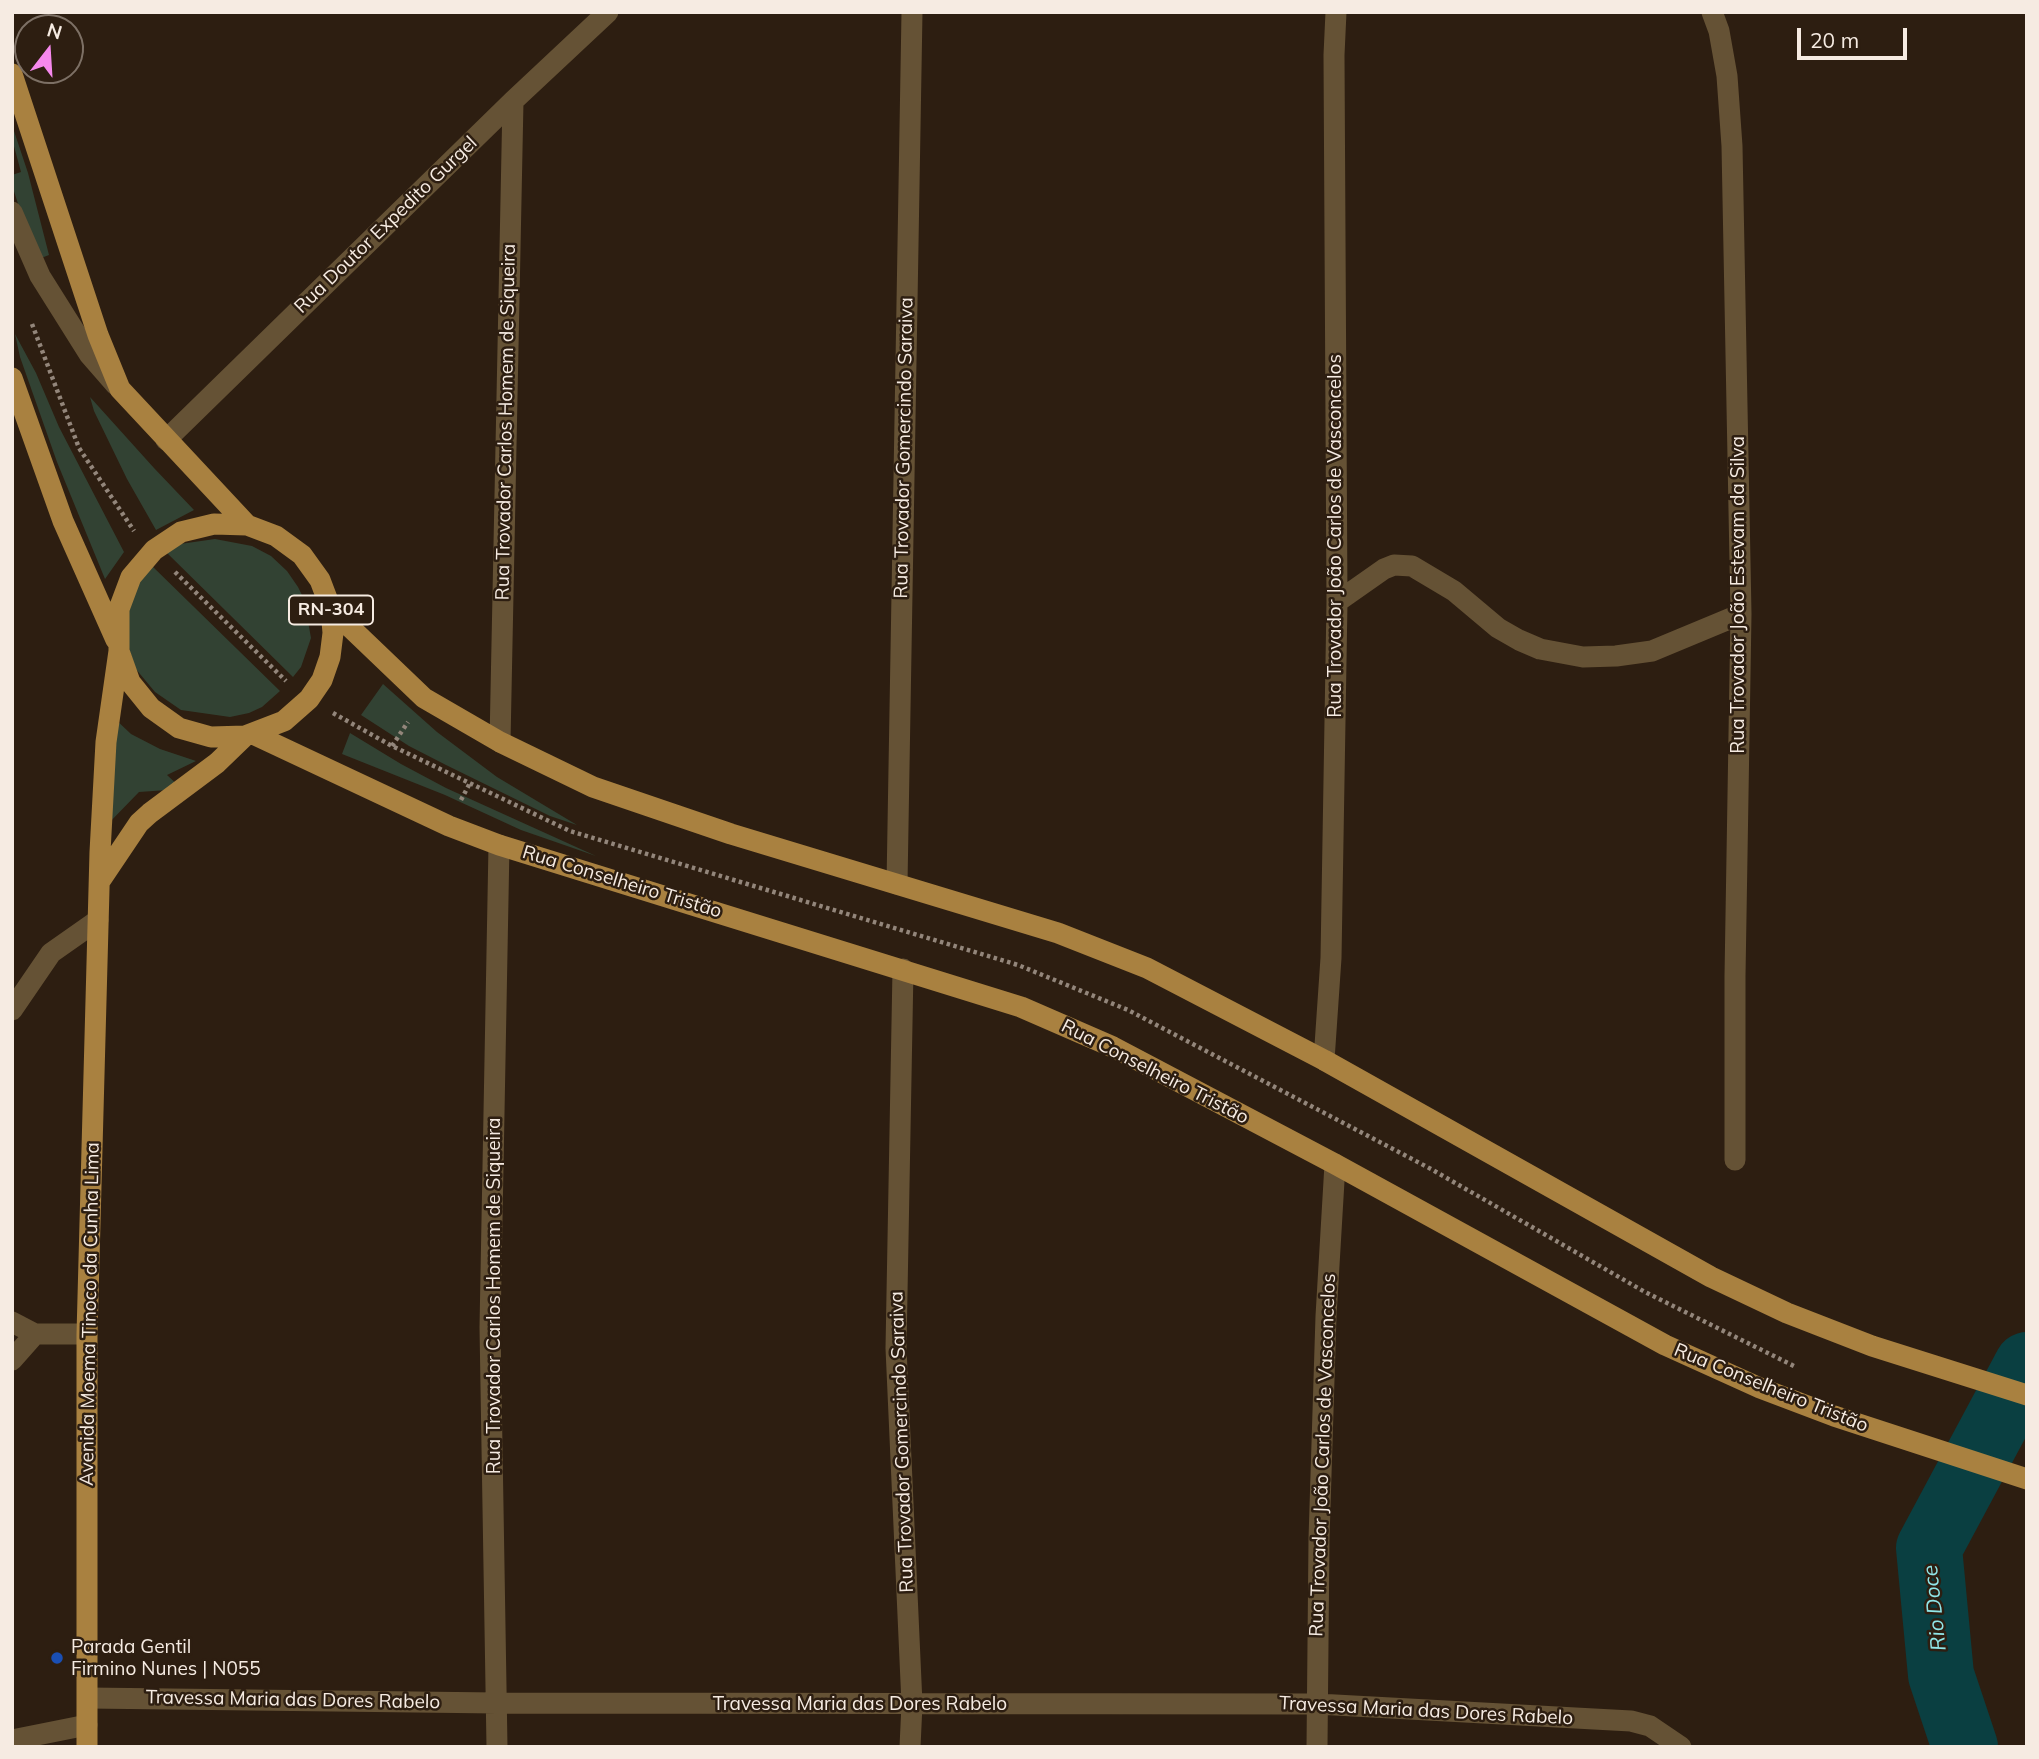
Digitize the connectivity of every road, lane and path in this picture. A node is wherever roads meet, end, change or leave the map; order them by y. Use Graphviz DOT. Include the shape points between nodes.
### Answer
graph roads {
  1 [pos="608,12"];
  2 [pos="912,12"];
  3 [pos="1336,12"];
  4 [pos="1715,22"];
  5 [pos="12,74"];
  6 [pos="513,102"];
  7 [pos="12,212"];
  8 [pos="28,312"];
  9 [pos="12,378"];
  10 [pos="120,389"];
  11 [pos="166,440"];
  12 [pos="247,525"];
  13 [pos="154,550"];
  14 [pos="1337,603"];
  15 [pos="331,609"];
  16 [pos="1741,614"];
  17 [pos="119,648"];
  18 [pos="295,689"];
  19 [pos="249,735"];
  20 [pos="500,742"];
  21 [pos="499,845"];
  22 [pos="100,881"];
  23 [pos="897,884"];
  24 [pos="98,920"];
  25 [pos="903,969"];
  26 [pos="12,1010"];
  27 [pos="1324,1060"];
  28 [pos="1735,1160"];
  29 [pos="1335,1164"];
  30 [pos="12,1322"];
  31 [pos="35,1334"];
  32 [pos="87,1334"];
  33 [pos="12,1360"];
  34 [pos="2027,1395"];
  35 [pos="2027,1479"];
  36 [pos="88,1698"];
  37 [pos="497,1703"];
  38 [pos="912,1704"];
  39 [pos="1317,1704"];
  40 [pos="87,1725"];
  41 [pos="12,1740"];
  42 [pos="87,1747"];
  43 [pos="497,1747"];
  44 [pos="910,1747"];
  45 [pos="1317,1747"];
  46 [pos="1682,1747"];
  1 -- 6 [label="street, Rua Doutor Expedito Gurgel"];
  2 -- 23 [label="street, Rua Trovador Gomercindo Saraiva"];
  3 -- 14 [label="street, Rua Trovador João Carlos de Vasconcelos"];
  4 -- 16 [label="street, Rua Trovador João Estevam da Silva" via="1727,76 1732,146"];
  5 -- 10 [label="main road, RN-304"];
  6 -- 11 [label="street, Rua Doutor Expedito Gurgel"];
  6 -- 20 [label="street, Rua Trovador Carlos Homem de Siqueira"];
  7 -- 10 [label="street" via="40,276 89,354"];
  8 -- 13 [label="path" via="79,448 138,537"];
  9 -- 17 [label="main road, RN-304" via="63,521"];
  10 -- 11 [label="main road, RN-304"];
  11 -- 12 [label="main road, RN-304"];
  12 -- 13 [label="main road, RN-304" via="214,524 181,532"];
  12 -- 15 [label="main road, RN-304" via="276,536 302,555 320,580"];
  13 -- 17 [label="main road, RN-304" via="131,577 119,610"];
  13 -- 18 [label="path"];
  14 -- 16 [label="street" via="1375,573 1405,564 1454,591 1519,640 1583,657 1652,651"];
  14 -- 27 [label="street, Rua Trovador João Carlos de Vasconcelos" via="1331,958"];
  15 -- 19 [label="main road, RN-304" via="330,657 309,699 284,721"];
  15 -- 20 [label="main road" via="424,698"];
  16 -- 28 [label="street, Rua Trovador João Estevam da Silva"];
  17 -- 19 [label="main road, RN-304" via="130,682 151,708 179,728 211,737"];
  17 -- 22 [label="main road, Avenida Moema Tinoco da Cunha Lima / RN-304" via="106,741"];
  19 -- 21 [label="main road, Rua Conselheiro Tristão"];
  19 -- 22 [label="main road, RN-304" via="139,823"];
  20 -- 23 [label="main road" via="593,788"];
  21 -- 25 [label="main road, Rua Conselheiro Tristão"];
  21 -- 37 [label="street, Rua Trovador Carlos Homem de Siqueira" via="490,1327"];
  22 -- 24 [label="main road, Avenida Moema Tinoco da Cunha Lima / RN-304"];
  23 -- 27 [label="main road" via="1058,933 1147,968"];
  24 -- 26 [label="street" via="51,953"];
  24 -- 32 [label="main road, Avenida Moema Tinoco da Cunha Lima / RN-304"];
  25 -- 29 [label="main road, Rua Conselheiro Tristão" via="1021,1007 1113,1048"];
  25 -- 38 [label="street, Rua Trovador Gomercindo Saraiva" via="896,1348"];
  27 -- 34 [label="main road" via="1711,1277 1872,1346"];
  29 -- 35 [label="main road, Rua Conselheiro Tristão" via="1665,1345 1759,1388"];
  29 -- 39 [label="street, Rua Trovador João Carlos de Vasconcelos" via="1326,1316"];
  30 -- 31 [label="street"];
  31 -- 32 [label="street"];
  31 -- 33 [label="street"];
  32 -- 36 [label="main road, Avenida Moema Tinoco da Cunha Lima / RN-304"];
  36 -- 37 [label="street, Travessa Maria das Dores Rabelo"];
  36 -- 40 [label="main road, Avenida Moema Tinoco da Cunha Lima / RN-304"];
  37 -- 38 [label="street, Travessa Maria das Dores Rabelo"];
  37 -- 43 [label="street, Rua Trovador Carlos Homem de Siqueira"];
  38 -- 39 [label="street, Travessa Maria das Dores Rabelo"];
  38 -- 44 [label="street, Rua Trovador Gomercindo Saraiva"];
  39 -- 45 [label="street, Rua Trovador João Carlos de Vasconcelos"];
  39 -- 46 [label="street, Travessa Maria das Dores Rabelo" via="1631,1721 1650,1726"];
  40 -- 41 [label="street"];
  40 -- 42 [label="main road, Avenida Moema Tinoco da Cunha Lima / RN-304"];
}
